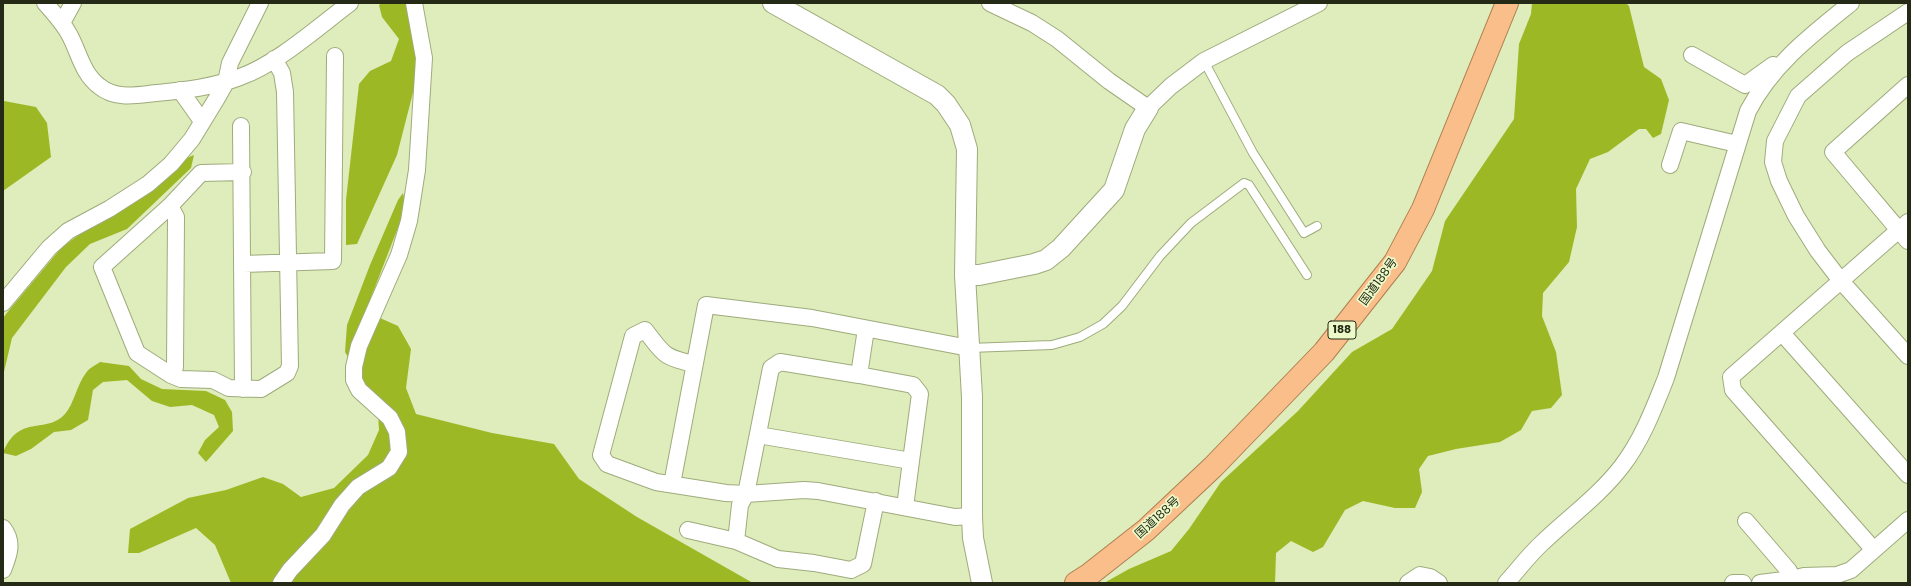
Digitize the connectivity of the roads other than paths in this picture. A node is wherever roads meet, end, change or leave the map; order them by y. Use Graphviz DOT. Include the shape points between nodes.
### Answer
graph roads {
  1 [pos="45,3"];
  2 [pos="73,3"];
  3 [pos="260,3"];
  4 [pos="350,3"];
  5 [pos="414,3"];
  6 [pos="773,3"];
  7 [pos="990,3"];
  8 [pos="1319,3"];
  9 [pos="1507,3"];
  10 [pos="1851,3"];
  11 [pos="1908,12"];
  12 [pos="62,24"];
  13 [pos="1692,55"];
  14 [pos="335,56"];
  15 [pos="274,59"];
  16 [pos="1204,61"];
  17 [pos="1779,65"];
  18 [pos="226,82"];
  19 [pos="1908,85"];
  20 [pos="180,90"];
  21 [pos="1148,108"];
  22 [pos="202,121"];
  23 [pos="242,126"];
  24 [pos="1737,144"];
  25 [pos="1670,165"];
  26 [pos="243,172"];
  27 [pos="170,206"];
  28 [pos="1317,226"];
  29 [pos="1905,231"];
  30 [pos="288,263"];
  31 [pos="243,264"];
  32 [pos="965,276"];
  33 [pos="1306,276"];
  34 [pos="1842,281"];
  35 [pos="3,303"];
  36 [pos="866,329"];
  37 [pos="1782,333"];
  38 [pos="969,348"];
  39 [pos="1908,356"];
  40 [pos="694,364"];
  41 [pos="171,375"];
  42 [pos="859,375"];
  43 [pos="243,389"];
  44 [pos="758,435"];
  45 [pos="911,461"];
  46 [pos="1908,475"];
  47 [pos="672,484"];
  48 [pos="746,494"];
  49 [pos="876,501"];
  50 [pos="905,507"];
  51 [pos="972,516"];
  52 [pos="1908,520"];
  53 [pos="1746,521"];
  54 [pos="3,528"];
  55 [pos="688,530"];
  56 [pos="736,541"];
  57 [pos="1874,550"];
  58 [pos="3,570"];
  59 [pos="1792,579"];
  60 [pos="1508,582"];
  61 [pos="281,583"];
  62 [pos="982,583"];
  63 [pos="1076,583"];
  64 [pos="1408,583"];
  65 [pos="1438,583"];
  66 [pos="1733,583"];
  67 [pos="1743,583"];
  68 [pos="1760,583"];
  1 -- 12 [label="street"];
  2 -- 12 [label="street"];
  3 -- 18 [label="street" via="230,63"];
  4 -- 15 [label="street"];
  5 -- 61 [label="street" via="424,58 416,170 409,221 399,255 358,346 354,367 354,380 359,390 390,418 397,432 399,452 390,468 358,487 342,505 323,535"];
  6 -- 32 [label="street" via="926,88 954,114 967,149"];
  7 -- 21 [label="street" via="1032,23 1057,39 1109,81"];
  8 -- 16 [label="street"];
  9 -- 63 [label="highway, 国道188号 / 188" via="1423,209 1395,262 1324,352 1213,467 1146,530"];
  10 -- 17 [label="street"];
  11 -- 34 [label="street" via="1847,53 1798,96 1775,141 1773,162 1789,202 1818,251"];
  12 -- 20 [label="street" via="90,78 104,90 122,96"];
  13 -- 17 [label="street" via="1745,85 1775,63"];
  14 -- 30 [label="street" via="333,261"];
  15 -- 18 [label="street" via="242,77"];
  15 -- 30 [label="street" via="282,73 285,92"];
  16 -- 21 [label="street" via="1171,86"];
  16 -- 28 [label="lane" via="1253,153 1304,233"];
  17 -- 24 [label="street" via="1751,104"];
  18 -- 20 [label="street"];
  18 -- 22 [label="street"];
  19 -- 29 [label="street" via="1833,152"];
  20 -- 22 [label="street"];
  21 -- 32 [label="street" via="1135,129 1114,190 1061,248 1046,260 1034,264"];
  22 -- 35 [label="street" via="192,139 171,164 148,184 68,231 49,248"];
  23 -- 26 [label="street"];
  24 -- 25 [label="street" via="1681,131"];
  24 -- 60 [label="street" via="1666,378 1635,446 1622,466 1602,488 1540,545"];
  26 -- 27 [label="street" via="201,173"];
  26 -- 31 [label="street"];
  27 -- 41 [label="street" via="176,217 175,367"];
  27 -- 41 [label="street" via="102,267 137,353"];
  29 -- 34 [label="street"];
  30 -- 31 [label="street"];
  30 -- 43 [label="street" via="290,366 286,373 261,389"];
  31 -- 43 [label="street"];
  32 -- 38 [label="street"];
  33 -- 38 [label="lane" via="1249,185 1244,183 1191,223 1160,256 1122,306 1102,324 1080,337 1052,345"];
  34 -- 37 [label="street"];
  34 -- 39 [label="street"];
  36 -- 38 [label="street"];
  36 -- 40 [label="street" via="812,318 706,305"];
  36 -- 42 [label="street"];
  37 -- 46 [label="street"];
  37 -- 57 [label="street" via="1731,377 1733,390"];
  38 -- 51 [label="street" via="972,397"];
  40 -- 47 [label="street"];
  40 -- 47 [label="street" via="672,359 664,354 645,330 633,336 601,455 607,464 656,482"];
  41 -- 43 [label="street" via="181,379 212,380 229,388"];
  42 -- 44 [label="street" via="780,362 771,368"];
  42 -- 45 [label="street" via="913,385 920,394"];
  44 -- 45 [label="street"];
  44 -- 48 [label="street"];
  45 -- 50 [label="street"];
  47 -- 48 [label="street"];
  48 -- 49 [label="street" via="804,490"];
  48 -- 56 [label="street" via="740,505"];
  49 -- 50 [label="street"];
  49 -- 56 [label="street" via="863,564 851,570 778,559"];
  50 -- 51 [label="street" via="955,517"];
  51 -- 62 [label="street" via="973,538"];
  52 -- 57 [label="street"];
  53 -- 59 [label="street" via="1789,571"];
  54 -- 58 [label="street" via="8,535 10,547"];
  55 -- 56 [label="street"];
  57 -- 59 [label="street" via="1851,570 1837,575"];
  59 -- 68 [label="street"];
  64 -- 65 [label="street" via="1420,575"];
  66 -- 67 [label="street"];
}
